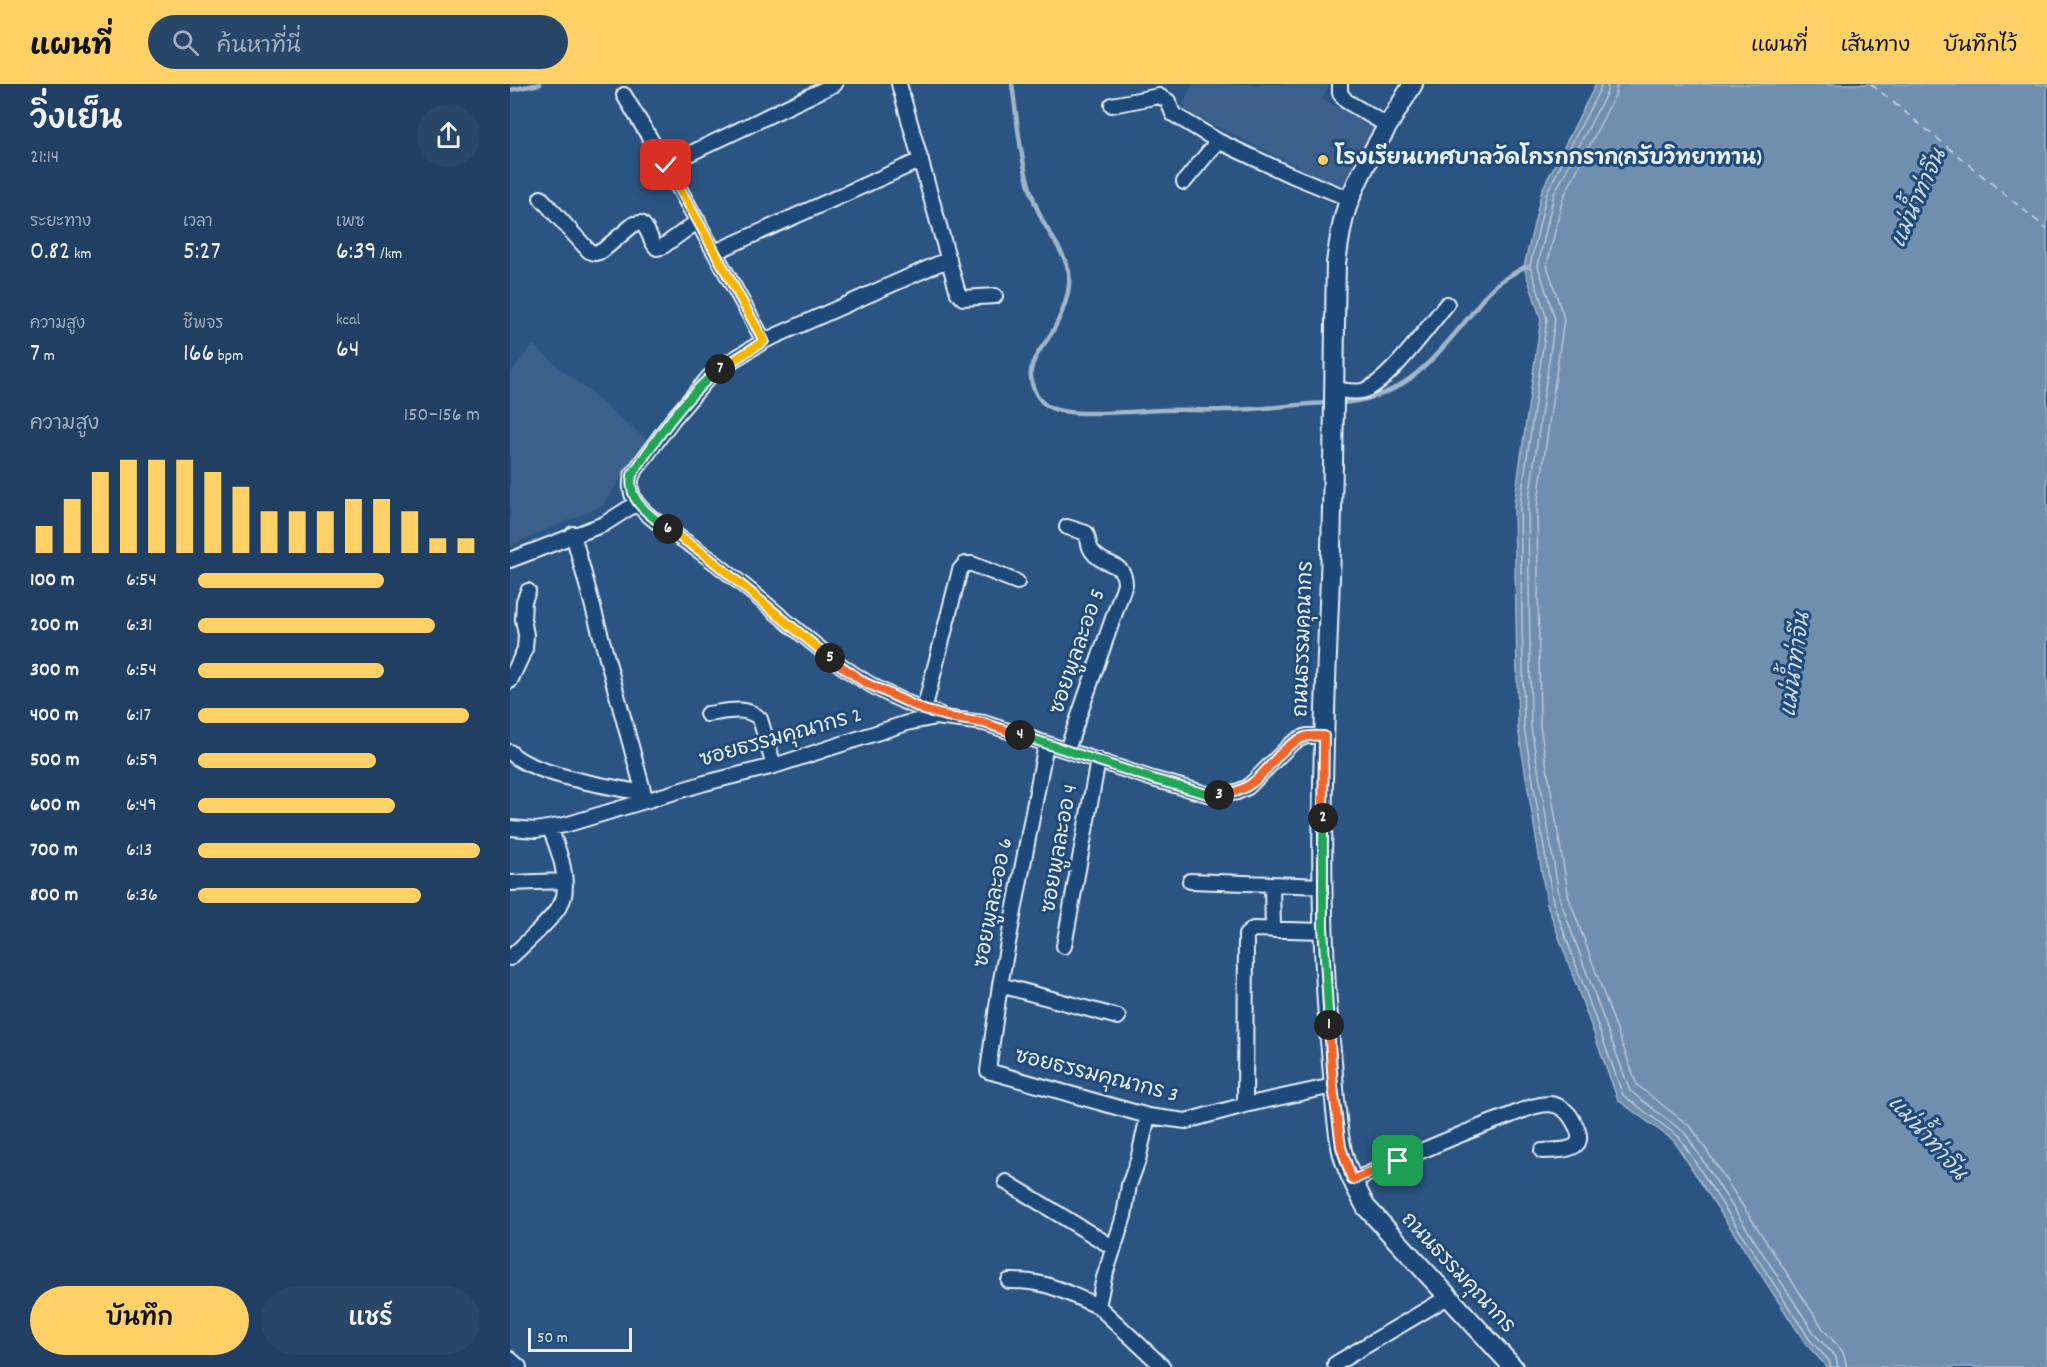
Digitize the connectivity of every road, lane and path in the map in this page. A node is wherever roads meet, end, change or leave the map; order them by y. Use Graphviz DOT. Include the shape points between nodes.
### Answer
graph roads {
  1 [pos="835,84"];
  2 [pos="899,84"];
  3 [pos="1340,84"];
  4 [pos="1413,84"];
  5 [pos="624,95"];
  6 [pos="1112,105"];
  7 [pos="1388,126"];
  8 [pos="1218,141"];
  9 [pos="921,160"];
  10 [pos="666,165"];
  11 [pos="1184,182"];
  12 [pos="541,198"];
  13 [pos="1350,199"];
  14 [pos="698,221"];
  15 [pos="715,252"];
  16 [pos="949,259"];
  17 [pos="995,296"];
  18 [pos="1447,304"];
  19 [pos="764,341"];
  20 [pos="1334,392"];
  21 [pos="637,503"];
  22 [pos="1066,527"];
  23 [pos="573,534"];
  24 [pos="510,560"];
  25 [pos="1017,582"];
  26 [pos="528,591"];
  27 [pos="510,681"];
  28 [pos="924,710"];
  29 [pos="706,714"];
  30 [pos="954,718"];
  31 [pos="1324,736"];
  32 [pos="1046,744"];
  33 [pos="1067,750"];
  34 [pos="510,752"];
  35 [pos="1098,760"];
  36 [pos="774,766"];
  37 [pos="645,797"];
  38 [pos="510,828"];
  39 [pos="550,828"];
  40 [pos="564,881"];
  41 [pos="1190,881"];
  42 [pos="510,883"];
  43 [pos="1272,884"];
  44 [pos="1323,886"];
  45 [pos="1273,930"];
  46 [pos="1323,931"];
  47 [pos="1064,946"];
  48 [pos="510,958"];
  49 [pos="1000,985"];
  50 [pos="1118,1017"];
  51 [pos="988,1071"];
  52 [pos="1333,1086"];
  53 [pos="1245,1105"];
  54 [pos="1148,1116"];
  55 [pos="1542,1151"];
  56 [pos="1352,1180"];
  57 [pos="1006,1182"];
  58 [pos="1114,1248"];
  59 [pos="1009,1281"];
  60 [pos="1448,1297"];
  61 [pos="1098,1306"];
  62 [pos="510,1359"];
  63 [pos="1335,1364"];
  64 [pos="519,1367"];
  65 [pos="1164,1367"];
  66 [pos="1513,1367"];
  1 -- 10 [label="street"];
  2 -- 9 [label="street"];
  3 -- 7 [label="street" via="1340,93 1346,100"];
  4 -- 7 [label="street, ถนนธรรมคุณากร"];
  5 -- 10 [label="street"];
  6 -- 8 [label="street" via="1159,96 1168,101 1173,114"];
  7 -- 13 [label="street, ถนนธรรมคุณากร"];
  8 -- 11 [label="street"];
  8 -- 13 [label="street"];
  9 -- 15 [label="street"];
  9 -- 16 [label="street"];
  10 -- 14 [label="street"];
  12 -- 14 [label="street" via="595,253 634,224 641,222 647,227 657,248"];
  13 -- 20 [label="street, ถนนธรรมคุณากร" via="1336,263"];
  14 -- 15 [label="street"];
  15 -- 19 [label="street"];
  16 -- 17 [label="street" via="956,288 963,298"];
  16 -- 19 [label="street"];
  18 -- 20 [label="street" via="1376,384 1363,390"];
  19 -- 21 [label="street" via="709,377 673,419 632,475 630,485"];
  20 -- 31 [label="street, ถนนธรรมคุณากร"];
  21 -- 23 [label="street" via="604,524"];
  21 -- 28 [label="street" via="864,682"];
  22 -- 33 [label="street, ซอยพูลละออ 5" via="1086,533 1093,553 1125,575"];
  23 -- 24 [label="street"];
  23 -- 37 [label="street"];
  25 -- 28 [label="street" via="972,564 965,564 960,570"];
  26 -- 27 [label="street" via="523,619 525,649"];
  28 -- 30 [label="street"];
  29 -- 36 [label="street" via="746,710 757,715"];
  30 -- 32 [label="street, ซอยธรรมคุณากร 2" via="984,723"];
  30 -- 36 [label="street, ซอยธรรมคุณากร 2" via="908,723"];
  31 -- 35 [label="street, ซอยธรรมคุณากร 2" via="1299,740 1248,787 1228,794 1207,794"];
  31 -- 44 [label="street, ถนนธรรมคุณากร"];
  32 -- 33 [label="street, ซอยธรรมคุณากร 2"];
  32 -- 49 [label="street, ซอยพูลละออ 6"];
  33 -- 35 [label="street, ซอยธรรมคุณากร 2"];
  34 -- 37 [label="street" via="555,773"];
  35 -- 47 [label="street, ซอยพูลละออ 4"];
  36 -- 37 [label="street, ซอยธรรมคุณากร 2"];
  37 -- 39 [label="street, ซอยธรรมคุณากร 2" via="586,820"];
  38 -- 39 [label="street, ซอยธรรมคุณากร 2"];
  39 -- 40 [label="street" via="561,857"];
  40 -- 42 [label="street"];
  40 -- 48 [label="street" via="564,897 558,910"];
  41 -- 43 [label="street"];
  43 -- 44 [label="street"];
  43 -- 45 [label="street"];
  44 -- 46 [label="street, ถนนธรรมคุณากร"];
  45 -- 46 [label="street"];
  45 -- 53 [label="street" via="1253,929 1246,935"];
  46 -- 52 [label="street, ถนนธรรมคุณากร"];
  49 -- 50 [label="street"];
  49 -- 51 [label="street, ซอยพูลละออ 6"];
  51 -- 54 [label="street, ซอยธรรมคุณากร 3"];
  52 -- 53 [label="street, ซอยธรรมคุณากร 3"];
  52 -- 56 [label="street, ถนนธรรมคุณากร" via="1341,1147"];
  53 -- 54 [label="street, ซอยธรรมคุณากร 3" via="1186,1121"];
  54 -- 58 [label="street"];
  55 -- 56 [label="street" via="1572,1150 1580,1138 1568,1112 1551,1104 1469,1130"];
  56 -- 60 [label="street, ถนนธรรมคุณากร" via="1366,1207"];
  57 -- 58 [label="street"];
  58 -- 61 [label="street"];
  59 -- 61 [label="street" via="1044,1283"];
  60 -- 63 [label="street"];
  60 -- 66 [label="street, ถนนธรรมคุณากร"];
  61 -- 65 [label="street"];
  62 -- 64 [label="street"];
}
